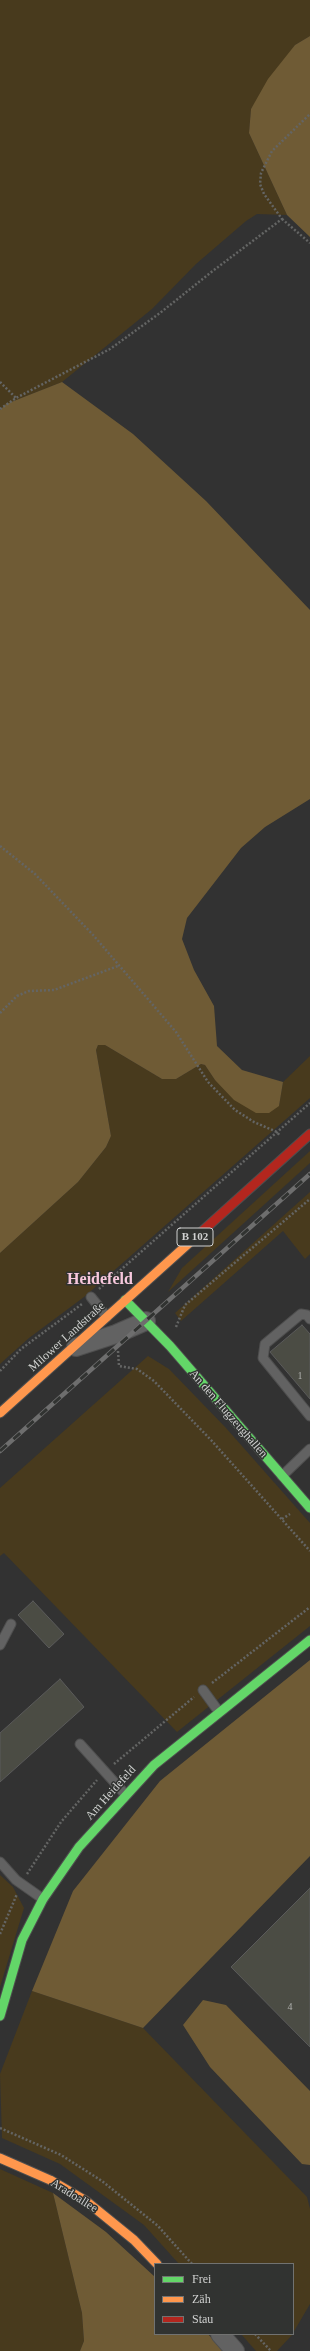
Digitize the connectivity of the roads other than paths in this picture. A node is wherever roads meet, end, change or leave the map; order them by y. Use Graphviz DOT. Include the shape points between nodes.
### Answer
graph roads {
  1 [pos="310,1134"];
  2 [pos="91,1297"];
  3 [pos="126,1300"];
  4 [pos="108,1317"];
  5 [pos="310,1319"];
  6 [pos="146,1321"];
  7 [pos="73,1348"];
  8 [pos="0,1413"];
  9 [pos="310,1416"];
  10 [pos="310,1449"];
  11 [pos="282,1476"];
  12 [pos="310,1508"];
  13 [pos="10,1624"];
  14 [pos="310,1640"];
  15 [pos="0,1645"];
  16 [pos="203,1690"];
  17 [pos="219,1712"];
  18 [pos="80,1744"];
  19 [pos="125,1794"];
  20 [pos="0,1862"];
  21 [pos="43,1899"];
  22 [pos="0,2016"];
  23 [pos="0,2158"];
  24 [pos="156,2263"];
  25 [pos="221,2335"];
  26 [pos="235,2351"];
  1 -- 3 [label="street, Milower Landstraße / B 102"];
  2 -- 4 [label="lane"];
  3 -- 4 [label="street, Milower Landstraße / B 102"];
  3 -- 6 [label="street, An den Flugzeughallen"];
  4 -- 7 [label="street, Milower Landstraße / B 102"];
  5 -- 9 [label="lane" via="307,1315 301,1314 265,1344 262,1358"];
  6 -- 7 [label="street"];
  6 -- 11 [label="street, An den Flugzeughallen"];
  7 -- 8 [label="street, Milower Landstraße / B 102"];
  10 -- 11 [label="lane"];
  11 -- 12 [label="street, An den Flugzeughallen"];
  13 -- 15 [label="lane"];
  14 -- 17 [label="street, Am Heidefeld"];
  16 -- 17 [label="lane"];
  17 -- 19 [label="street, Am Heidefeld" via="154,1765"];
  18 -- 19 [label="lane"];
  19 -- 21 [label="street, Am Heidefeld" via="79,1847"];
  20 -- 21 [label="lane" via="16,1880"];
  21 -- 22 [label="street, Am Heidefeld" via="22,1940"];
  23 -- 24 [label="street, Aradoallee" via="50,2180 86,2201 134,2240"];
  25 -- 26 [label="street"];
}
